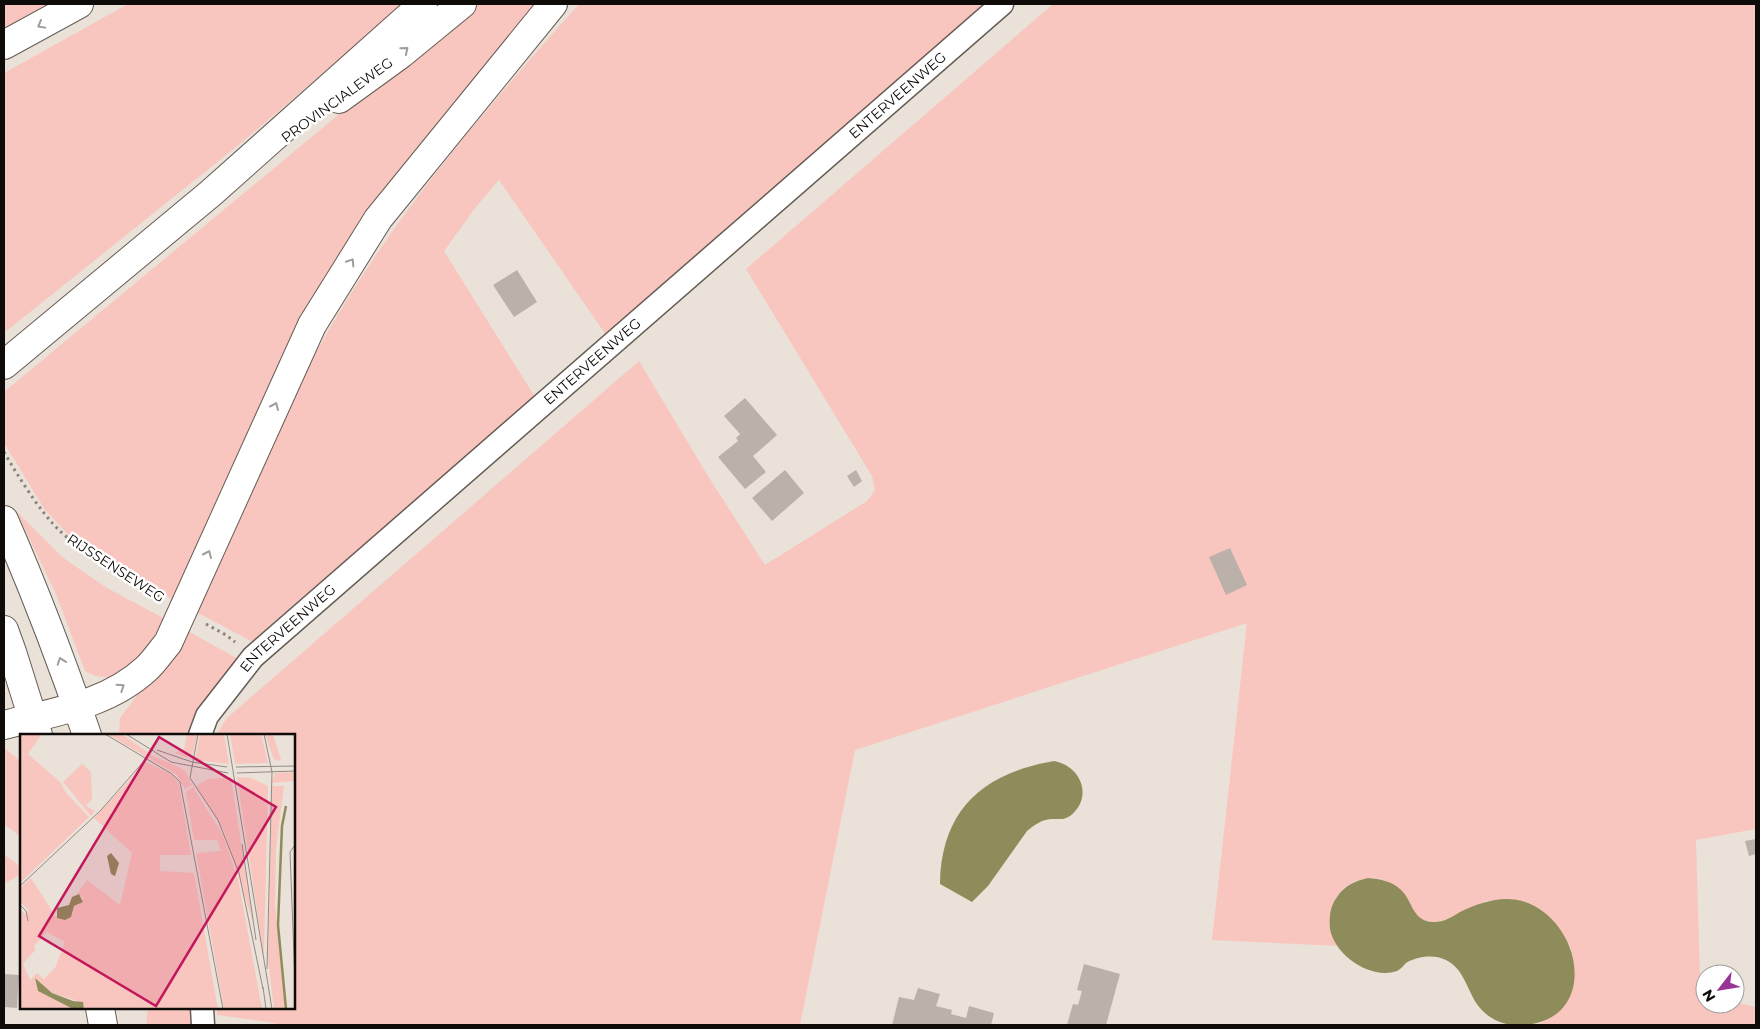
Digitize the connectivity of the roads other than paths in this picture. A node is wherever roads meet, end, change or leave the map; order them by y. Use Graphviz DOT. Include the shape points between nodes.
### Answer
graph roads {
  1 [pos="79,4"];
  2 [pos="423,4"];
  3 [pos="462,4"];
  4 [pos="553,4"];
  5 [pos="1002,4"];
  6 [pos="4,45"];
  7 [pos="211,194"];
  8 [pos="4,365"];
  9 [pos="4,520"];
  10 [pos="4,630"];
  11 [pos="77,707"];
  12 [pos="4,726"];
  13 [pos="36,726"];
  14 [pos="86,734"];
  15 [pos="200,734"];
  16 [pos="100,1009"];
  17 [pos="115,1009"];
  18 [pos="202,1009"];
  19 [pos="103,1025"];
  20 [pos="115,1025"];
  21 [pos="203,1025"];
  1 -- 6 [label="main road, one-way"];
  2 -- 7 [label="main road, PROVINCIALEWEG"];
  7 -- 3 [label="main road, PROVINCIALEWEG, one-way" via="401,54"];
  11 -- 4 [label="main road, one-way" via="116,691 146,669 168,643 312,325 378,219"];
  5 -- 15 [label="street, ENTERVEENWEG" via="252,657 207,716"];
  7 -- 8 [label="main road, PROVINCIALEWEG"];
  11 -- 9 [label="main road, one-way" via="45,618"];
  10 -- 13 [label="main road"];
  11 -- 13 [label="main road"];
  11 -- 14 [label="main road"];
  12 -- 13 [label="main road"];
  16 -- 19 [label="main road"];
  17 -- 20 [label="main road"];
  18 -- 21 [label="street"];
}
